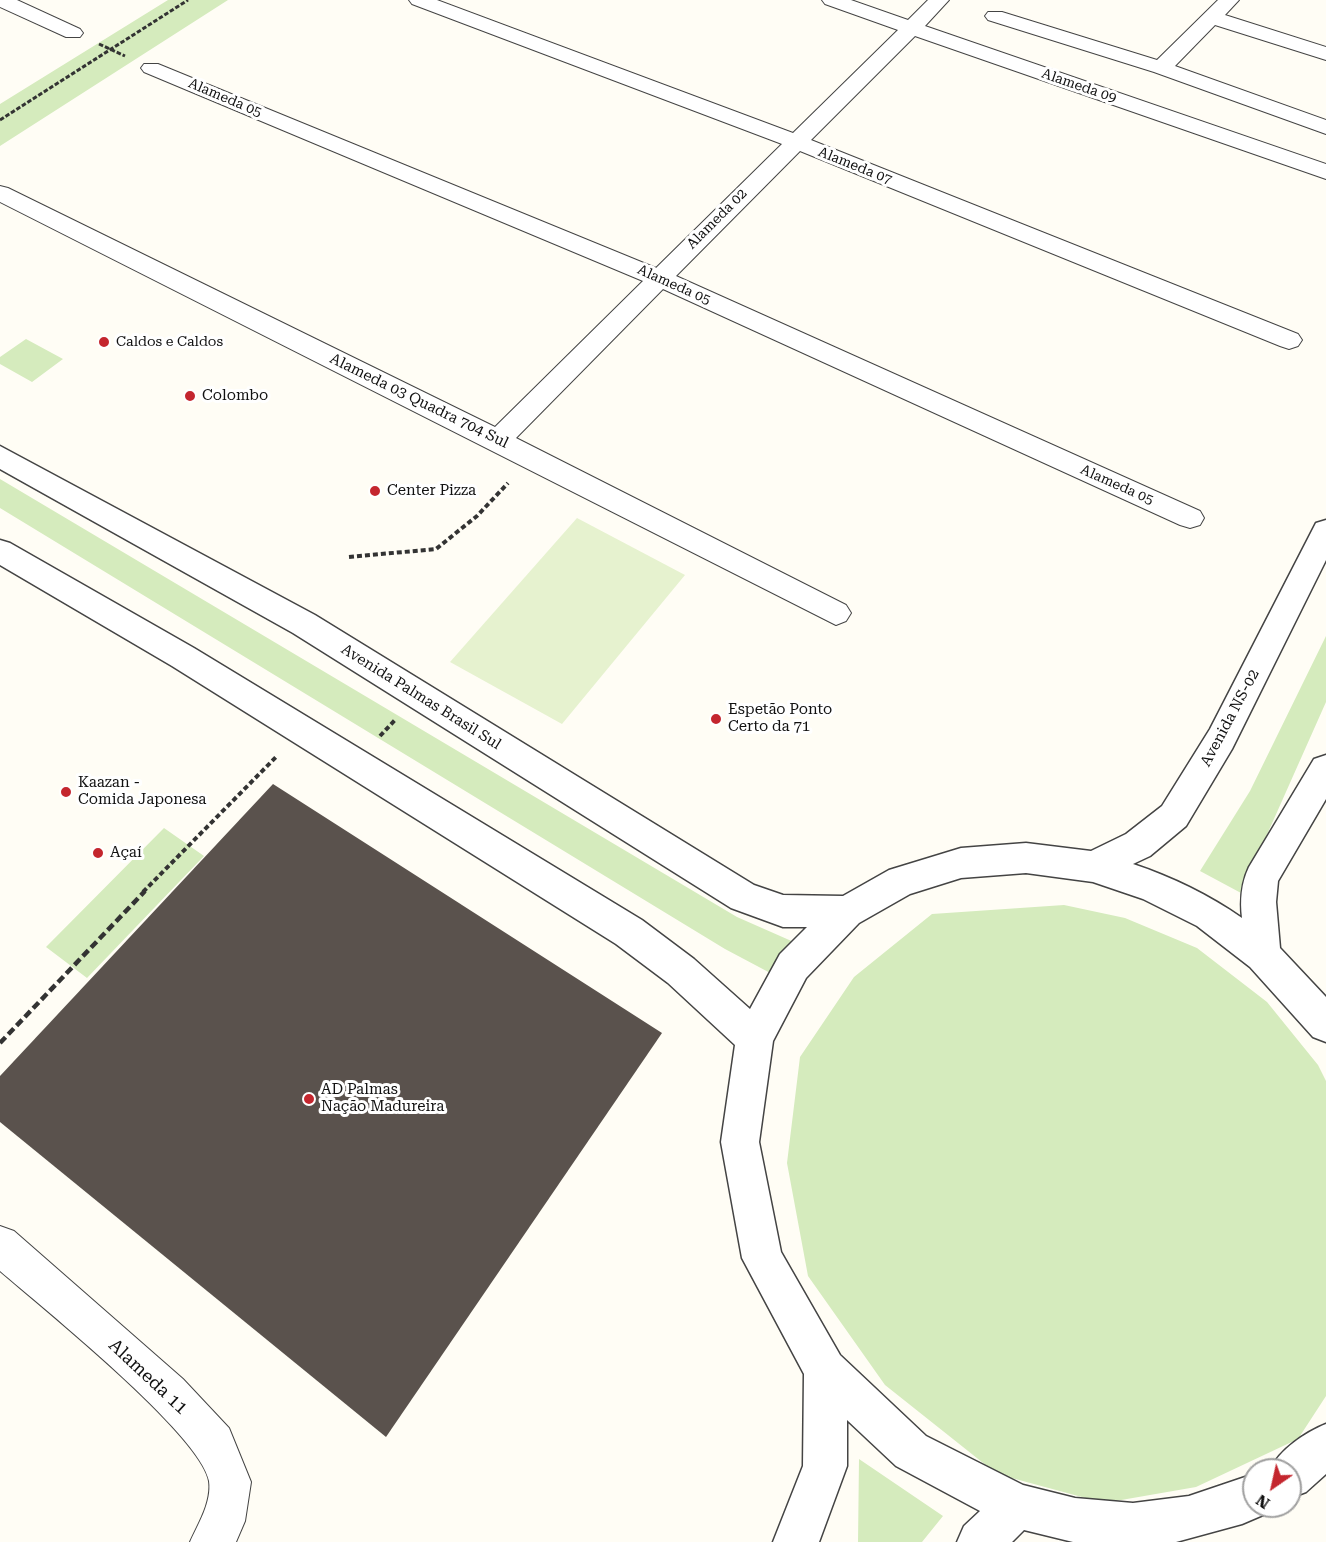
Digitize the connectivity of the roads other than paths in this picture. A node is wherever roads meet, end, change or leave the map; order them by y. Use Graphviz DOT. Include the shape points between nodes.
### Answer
graph roads {
  1 [pos="1,0"];
  2 [pos="419,0"];
  3 [pos="832,0"];
  4 [pos="939,0"];
  5 [pos="1229,0"];
  6 [pos="995,16"];
  7 [pos="1213,18"];
  8 [pos="912,28"];
  9 [pos="73,33"];
  10 [pos="1326,54"];
  11 [pos="151,68"];
  12 [pos="1161,68"];
  13 [pos="1326,127"];
  14 [pos="794,141"];
  15 [pos="1326,172"];
  16 [pos="0,193"];
  17 [pos="659,278"];
  18 [pos="1289,340"];
  19 [pos="498,440"];
  20 [pos="0,456"];
  21 [pos="1190,518"];
  22 [pos="1326,531"];
  23 [pos="0,551"];
  24 [pos="836,613"];
  25 [pos="1326,769"];
  26 [pos="1093,867"];
  27 [pos="847,912"];
  28 [pos="1263,954"];
  29 [pos="1326,1024"];
  30 [pos="755,1038"];
  31 [pos="0,1245"];
  32 [pos="825,1370"];
  33 [pos="1326,1446"];
  34 [pos="1302,1466"];
  35 [pos="1242,1502"];
  36 [pos="1017,1506"];
  37 [pos="212,1542"];
  38 [pos="796,1542"];
  39 [pos="980,1542"];
  1 -- 9 [label="street"];
  2 -- 14 [label="street, Alameda 07"];
  3 -- 8 [label="street, Alameda 09"];
  4 -- 8 [label="street, Alameda 02"];
  5 -- 7 [label="street"];
  6 -- 12 [label="street"];
  7 -- 10 [label="street"];
  7 -- 12 [label="street"];
  8 -- 14 [label="street, Alameda 02"];
  8 -- 15 [label="street, Alameda 09"];
  11 -- 17 [label="street, Alameda 05"];
  12 -- 13 [label="street"];
  14 -- 17 [label="street, Alameda 02"];
  14 -- 18 [label="street, Alameda 07"];
  16 -- 19 [label="street, Alameda 03 Quadra 704 Sul"];
  17 -- 19 [label="street, Alameda 02"];
  17 -- 21 [label="street, Alameda 05"];
  19 -- 24 [label="street, Alameda 03 Quadra 704 Sul"];
  20 -- 27 [label="street, Avenida Palmas Brasil Sul" via="304,624 743,897 783,911"];
  22 -- 26 [label="street, Avenida NS-02" via="1221,739 1174,816 1138,845"];
  23 -- 30 [label="street" via="183,657 629,932 681,970"];
  25 -- 28 [label="street" via="1261,878 1258,902"];
  26 -- 27 [label="street" via="1026,858 961,862 901,881"];
  26 -- 28 [label="street" via="1152,886 1209,915"];
  27 -- 30 [label="street" via="793,966"];
  28 -- 29 [label="street"];
  30 -- 32 [label="street" via="740,1142 762,1258"];
  31 -- 37 [label="street, Alameda 11" via="169,1393 214,1443 230,1482 224,1521"];
  32 -- 36 [label="street" via="911,1451"];
  32 -- 38 [label="street" via="825,1466"];
  33 -- 34 [label="street"];
  35 -- 36 [label="street" via="1189,1518 1133,1525 1075,1520"];
  36 -- 39 [label="street"];
}
